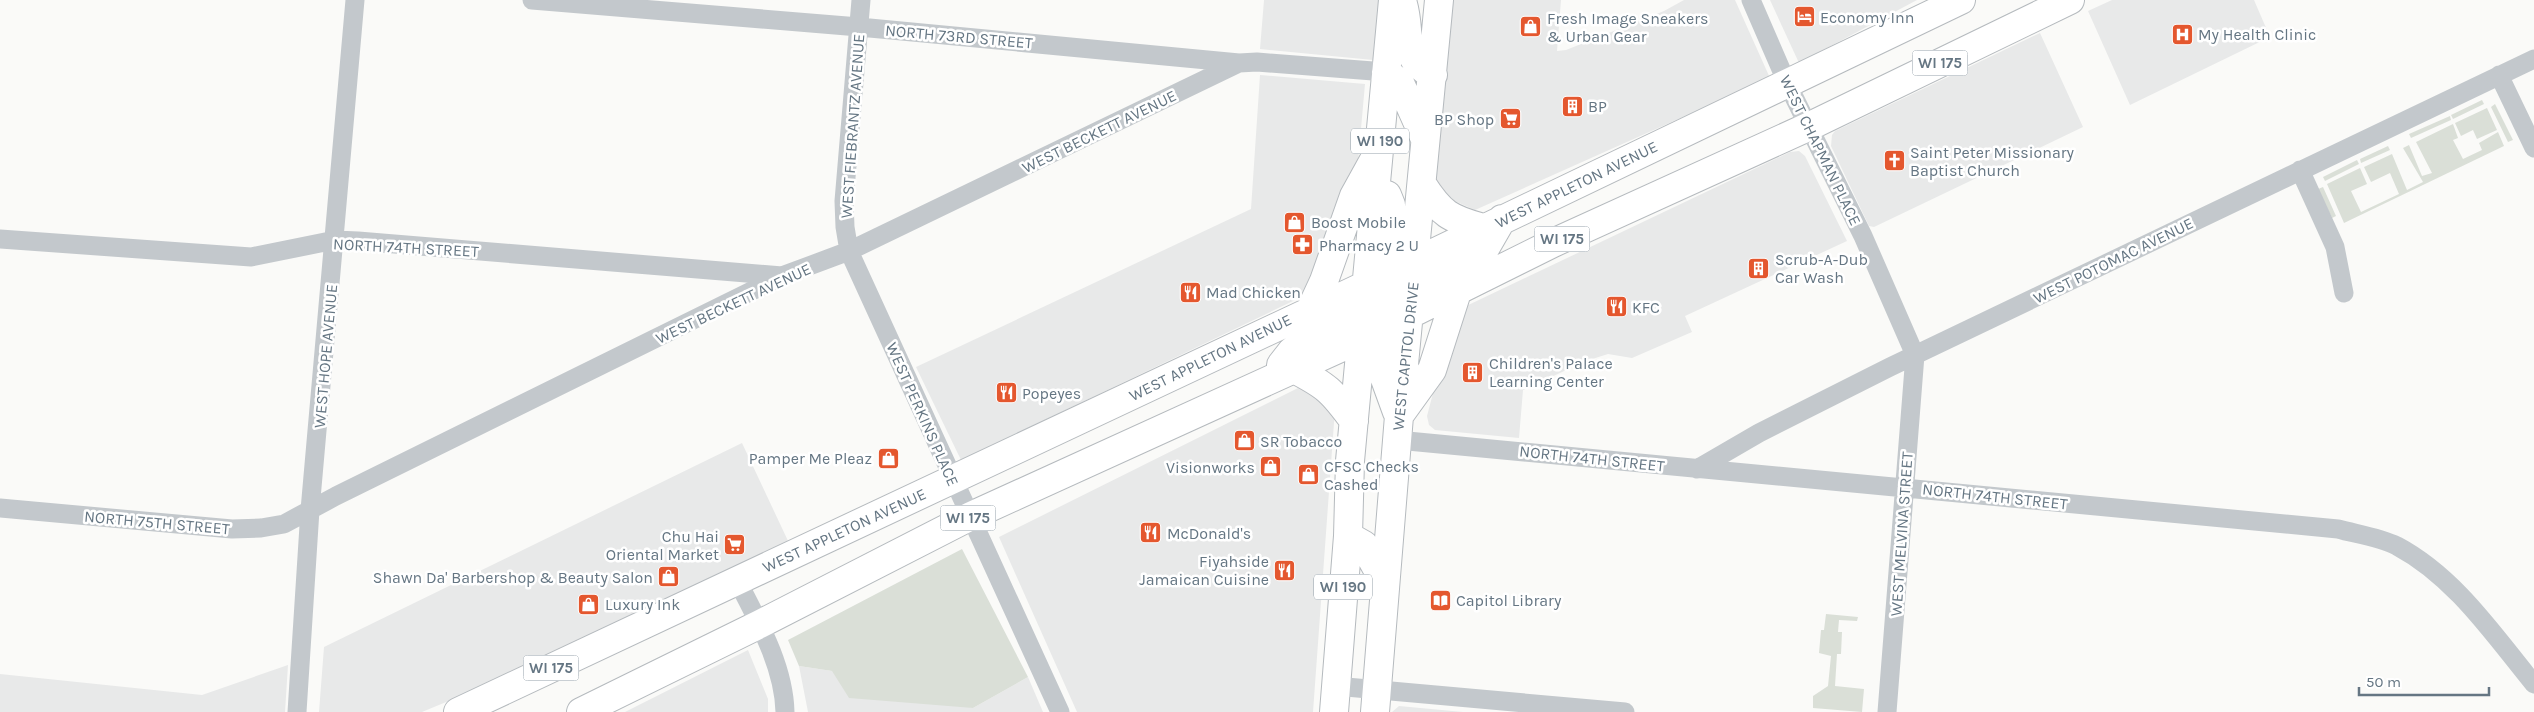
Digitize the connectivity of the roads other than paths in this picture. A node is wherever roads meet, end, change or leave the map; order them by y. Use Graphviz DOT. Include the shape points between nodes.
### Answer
graph roads {
  1 [pos="355,0"];
  2 [pos="532,0"];
  3 [pos="861,0"];
  4 [pos="1393,0"];
  5 [pos="1402,0"];
  6 [pos="1439,0"];
  7 [pos="1751,0"];
  8 [pos="1961,0"];
  9 [pos="2070,0"];
  10 [pos="859,26"];
  11 [pos="2534,59"];
  12 [pos="1239,63"];
  13 [pos="1386,72"];
  14 [pos="1433,75"];
  15 [pos="2499,75"];
  16 [pos="1787,82"];
  17 [pos="1810,126"];
  18 [pos="1427,143"];
  19 [pos="2534,148"];
  20 [pos="1379,158"];
  21 [pos="2300,170"];
  22 [pos="1422,184"];
  23 [pos="1492,224"];
  24 [pos="0,239"];
  25 [pos="335,240"];
  26 [pos="850,251"];
  27 [pos="782,276"];
  28 [pos="1405,286"];
  29 [pos="1457,292"];
  30 [pos="2344,293"];
  31 [pos="1311,309"];
  32 [pos="1371,312"];
  33 [pos="1915,355"];
  34 [pos="1294,369"];
  35 [pos="1267,381"];
  36 [pos="1354,421"];
  37 [pos="1398,428"];
  38 [pos="1697,469"];
  39 [pos="952,479"];
  40 [pos="1903,486"];
  41 [pos="0,508"];
  42 [pos="310,510"];
  43 [pos="971,516"];
  44 [pos="1348,536"];
  45 [pos="737,580"];
  46 [pos="1385,583"];
  47 [pos="760,624"];
  48 [pos="2534,684"];
  49 [pos="1335,699"];
  50 [pos="1376,701"];
  51 [pos="297,712"];
  52 [pos="458,712"];
  53 [pos="581,712"];
  54 [pos="785,712"];
  55 [pos="1060,712"];
  56 [pos="1625,712"];
  57 [pos="1887,712"];
  1 -- 25 [label="street, WEST HOPE AVENUE"];
  2 -- 10 [label="street, NORTH 73RD STREET"];
  3 -- 10 [label="street, WEST FIEBRANTZ AVENUE"];
  4 -- 13 [label="main road, WI 190"];
  5 -- 14 [label="main road" via="1410,55 1419,67"];
  6 -- 14 [label="main road, WEST CAPITOL DRIVE / WI 190"];
  7 -- 16 [label="street, WEST CHAPMAN PLACE"];
  8 -- 16 [label="main road, WEST APPLETON AVENUE / WI 175"];
  9 -- 17 [label="main road, WEST APPLETON AVENUE / WI 175"];
  10 -- 12 [label="street, NORTH 73RD STREET"];
  10 -- 26 [label="street, WEST FIEBRANTZ AVENUE" via="844,201"];
  11 -- 15 [label="street, WEST POTOMAC AVENUE"];
  12 -- 13 [label="street, NORTH 73RD STREET"];
  12 -- 26 [label="street, WEST BECKETT AVENUE"];
  13 -- 18 [label="main road" via="1400,83"];
  13 -- 20 [label="main road, WI 190"];
  14 -- 18 [label="main road, WEST CAPITOL DRIVE / WI 190"];
  15 -- 19 [label="street"];
  15 -- 21 [label="street, WEST POTOMAC AVENUE"];
  16 -- 17 [label="street, WEST CHAPMAN PLACE"];
  16 -- 23 [label="main road, WEST APPLETON AVENUE / WI 175"];
  17 -- 29 [label="main road, WEST APPLETON AVENUE / WI 175" via="1553,242"];
  17 -- 33 [label="street, WEST CHAPMAN PLACE"];
  18 -- 22 [label="main road, WEST CAPITOL DRIVE / WI 190"];
  20 -- 28 [label="main road"];
  20 -- 31 [label="main road" via="1354,196"];
  20 -- 32 [label="main road, WI 190"];
  21 -- 30 [label="street" via="2335,247"];
  21 -- 33 [label="street, WEST POTOMAC AVENUE"];
  22 -- 23 [label="main road" via="1450,218"];
  22 -- 28 [label="main road, WEST CAPITOL DRIVE / WI 190"];
  23 -- 28 [label="main road, WEST APPLETON AVENUE / WI 175"];
  24 -- 25 [label="street, NORTH 74TH STREET" via="251,257"];
  25 -- 27 [label="street, NORTH 74TH STREET"];
  25 -- 42 [label="street, WEST HOPE AVENUE"];
  26 -- 27 [label="street, WEST BECKETT AVENUE"];
  26 -- 39 [label="street, WEST PERKINS PLACE"];
  27 -- 42 [label="street, WEST BECKETT AVENUE"];
  28 -- 29 [label="main road, WEST APPLETON AVENUE / WI 175"];
  28 -- 32 [label="main road, WEST APPLETON AVENUE / WI 175"];
  28 -- 32 [label="main road"];
  28 -- 37 [label="main road, WEST CAPITOL DRIVE / WI 190"];
  29 -- 37 [label="main road" via="1432,370"];
  31 -- 32 [label="main road, WEST APPLETON AVENUE / WI 175"];
  31 -- 39 [label="main road, WEST APPLETON AVENUE / WI 175"];
  32 -- 34 [label="main road, WEST APPLETON AVENUE / WI 175"];
  32 -- 35 [label="main road" via="1292,351"];
  32 -- 36 [label="main road, WI 190"];
  32 -- 37 [label="main road" via="1381,368"];
  33 -- 38 [label="street, WEST POTOMAC AVENUE" via="1759,433"];
  33 -- 40 [label="street, WEST MELVINA STREET"];
  34 -- 35 [label="main road, WEST APPLETON AVENUE / WI 175"];
  34 -- 36 [label="main road" via="1324,385"];
  35 -- 43 [label="main road, WEST APPLETON AVENUE / WI 175"];
  36 -- 44 [label="main road, WI 190"];
  37 -- 38 [label="street, NORTH 74TH STREET"];
  37 -- 46 [label="main road, WEST CAPITOL DRIVE / WI 190"];
  38 -- 40 [label="street, NORTH 74TH STREET"];
  39 -- 43 [label="street, WEST PERKINS PLACE"];
  39 -- 45 [label="main road, WEST APPLETON AVENUE / WI 175"];
  40 -- 48 [label="street, NORTH 74TH STREET" via="2338,529 2395,545 2431,567 2466,600"];
  40 -- 57 [label="street, WEST MELVINA STREET"];
  41 -- 42 [label="street, NORTH 75TH STREET" via="232,529 284,524"];
  42 -- 51 [label="street, WEST HOPE AVENUE"];
  43 -- 47 [label="main road, WEST APPLETON AVENUE / WI 175"];
  43 -- 55 [label="street, WEST PERKINS PLACE"];
  44 -- 46 [label="main road" via="1364,545"];
  44 -- 49 [label="main road, WI 190"];
  45 -- 47 [label="street"];
  45 -- 52 [label="main road, WEST APPLETON AVENUE / WI 175"];
  46 -- 50 [label="main road, WEST CAPITOL DRIVE / WI 190"];
  47 -- 53 [label="main road, WEST APPLETON AVENUE / WI 175"];
  47 -- 54 [label="street" via="784,691"];
  49 -- 50 [label="street"];
  50 -- 56 [label="street"];
}
